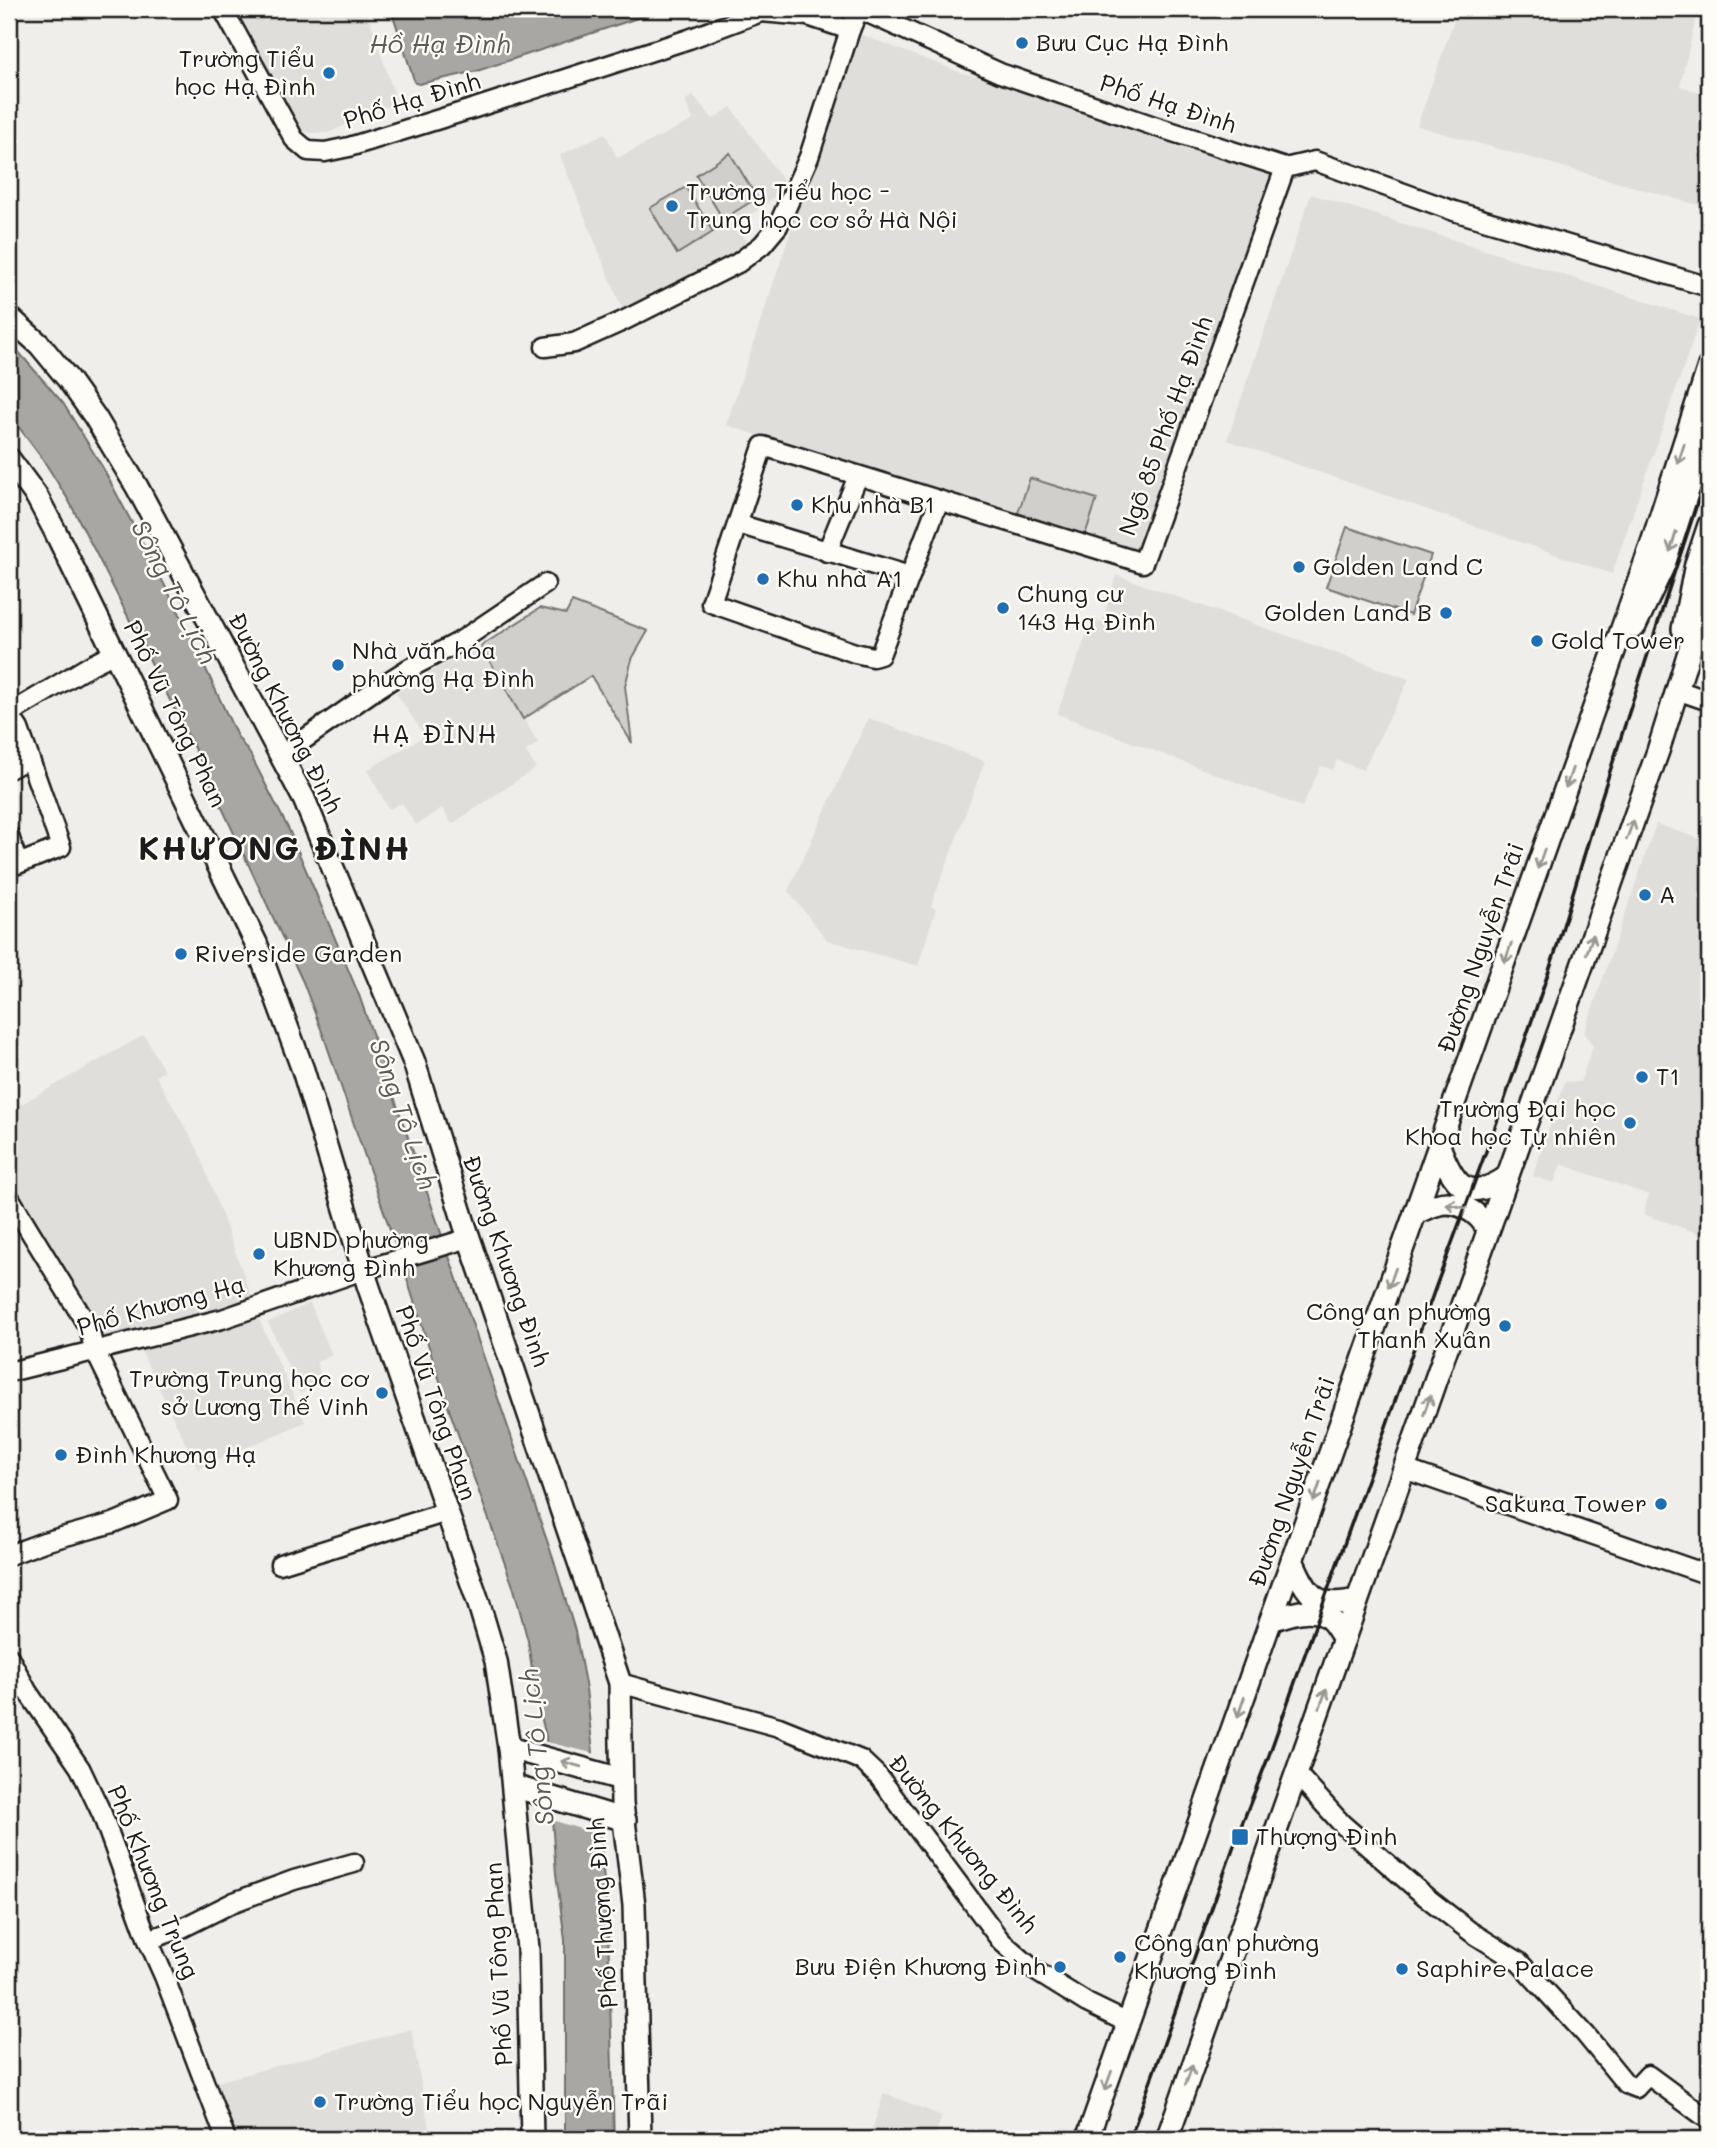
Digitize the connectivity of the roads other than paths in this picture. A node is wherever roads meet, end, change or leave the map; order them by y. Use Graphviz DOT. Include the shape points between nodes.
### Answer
graph roads {
  1 [pos="223,9"];
  2 [pos="850,30"];
  3 [pos="1284,168"];
  4 [pos="1709,288"];
  5 [pos="9,317"];
  6 [pos="545,346"];
  7 [pos="1709,366"];
  8 [pos="1709,431"];
  9 [pos="9,459"];
  10 [pos="858,477"];
  11 [pos="939,500"];
  12 [pos="738,524"];
  13 [pos="1709,525"];
  14 [pos="827,552"];
  15 [pos="910,576"];
  16 [pos="545,584"];
  17 [pos="1709,588"];
  18 [pos="115,653"];
  19 [pos="1677,691"];
  20 [pos="1709,701"];
  21 [pos="9,714"];
  22 [pos="1588,725"];
  23 [pos="1658,751"];
  24 [pos="282,755"];
  25 [pos="29,758"];
  26 [pos="9,769"];
  27 [pos="9,836"];
  28 [pos="1439,1146"];
  29 [pos="1507,1177"];
  30 [pos="9,1197"];
  31 [pos="1415,1213"];
  32 [pos="1489,1230"];
  33 [pos="463,1240"];
  34 [pos="371,1267"];
  35 [pos="94,1349"];
  36 [pos="9,1372"];
  37 [pos="1404,1469"];
  38 [pos="447,1512"];
  39 [pos="9,1555"];
  40 [pos="1293,1560"];
  41 [pos="280,1564"];
  42 [pos="1709,1575"];
  43 [pos="1357,1600"];
  44 [pos="1271,1620"];
  45 [pos="1344,1639"];
  46 [pos="9,1657"];
  47 [pos="620,1683"];
  48 [pos="509,1748"];
  49 [pos="1296,1773"];
  50 [pos="614,1776"];
  51 [pos="513,1786"];
  52 [pos="625,1820"];
  53 [pos="354,1863"];
  54 [pos="148,1940"];
  55 [pos="1129,2024"];
  56 [pos="1709,2120"];
  57 [pos="226,2139"];
  58 [pos="532,2139"];
  59 [pos="640,2139"];
  60 [pos="1087,2139"];
  61 [pos="1167,2139"];
  1 -- 2 [label="street, Phố Hạ Đình" via="294,139 308,152 349,147 761,12 808,16"];
  2 -- 3 [label="street, Phố Hạ Đình" via="859,9 1000,73"];
  2 -- 6 [label="street" via="809,157 778,226 762,245 738,263 623,321 574,343"];
  3 -- 4 [label="street, Phố Hạ Đình" via="1315,161 1454,211"];
  3 -- 11 [label="street, Ngõ 85 Phố Hạ Đình" via="1143,563"];
  5 -- 24 [label="main road, Đường Khương Đình" via="40,345 95,417"];
  7 -- 22 [label="main road, Đường Nguyễn Trãi, one-way"];
  8 -- 22 [label="main road, one-way" via="1668,556"];
  9 -- 18 [label="main road, Phố Vũ Tông Phan" via="37,497"];
  10 -- 11 [label="street, Ngõ 85 Phố Hạ Đình"];
  10 -- 12 [label="street, Ngõ 85 Phố Hạ Đình" via="763,446"];
  10 -- 14 [label="street"];
  11 -- 15 [label="street"];
  12 -- 14 [label="street"];
  12 -- 15 [label="street" via="711,603 855,653 880,655"];
  13 -- 23 [label="main road" via="1696,564"];
  14 -- 15 [label="street"];
  16 -- 24 [label="street" via="459,642 372,692"];
  17 -- 19 [label="main road"];
  18 -- 21 [label="street"];
  18 -- 34 [label="main road, Phố Vũ Tông Phan" via="256,943"];
  19 -- 20 [label="street"];
  19 -- 23 [label="main road"];
  21 -- 25 [label="street"];
  22 -- 28 [label="main road, Đường Nguyễn Trãi, one-way"];
  29 -- 23 [label="main road, one-way"];
  24 -- 33 [label="main road, Đường Khương Đình" via="414,1062"];
  25 -- 26 [label="street"];
  25 -- 27 [label="street" via="61,847 18,864"];
  28 -- 29 [label="main road" via="1448,1171 1465,1187 1486,1189"];
  28 -- 31 [label="main road, Đường Nguyễn Trãi"];
  29 -- 32 [label="main road"];
  30 -- 35 [label="street" via="89,1328"];
  32 -- 31 [label="main road, one-way" via="1475,1212 1454,1205 1439,1203"];
  31 -- 40 [label="main road, Đường Nguyễn Trãi, one-way"];
  37 -- 32 [label="main road, one-way"];
  33 -- 34 [label="street, Phố Khương Hạ"];
  33 -- 47 [label="main road, Đường Khương Đình"];
  34 -- 35 [label="street, Phố Khương Hạ" via="222,1319"];
  34 -- 38 [label="main road, Phố Vũ Tông Phan"];
  35 -- 36 [label="street, Phố Khương Hạ"];
  35 -- 39 [label="street" via="168,1500 113,1523"];
  37 -- 42 [label="street"];
  37 -- 43 [label="main road"];
  38 -- 41 [label="street"];
  38 -- 48 [label="main road, Phố Vũ Tông Phan" via="496,1661"];
  40 -- 43 [label="main road" via="1302,1583 1321,1601"];
  40 -- 44 [label="main road, Đường Nguyễn Trãi"];
  43 -- 45 [label="main road"];
  44 -- 45 [label="main road" via="1305,1611 1328,1617"];
  44 -- 55 [label="main road, Đường Nguyễn Trãi, one-way"];
  49 -- 45 [label="main road, one-way"];
  46 -- 54 [label="street, Phố Khương Trung" via="80,1768 102,1814"];
  47 -- 50 [label="main road, Phố Thượng Đình"];
  47 -- 55 [label="street, Đường Khương Đình" via="779,1727 861,1760 879,1777 1001,1941 1034,1970"];
  50 -- 48 [label="main road, one-way"];
  48 -- 51 [label="main road, Phố Vũ Tông Phan"];
  49 -- 56 [label="street" via="1342,1824 1426,1897 1519,1962 1626,2084 1636,2088 1648,2075"];
  61 -- 49 [label="main road, one-way"];
  50 -- 52 [label="main road, Phố Thượng Đình"];
  51 -- 52 [label="main road"];
  51 -- 58 [label="main road, Phố Vũ Tông Phan" via="528,1949"];
  52 -- 59 [label="main road, Phố Thượng Đình" via="634,1905"];
  53 -- 54 [label="street" via="234,1902"];
  54 -- 57 [label="street, Phố Khương Trung"];
  55 -- 60 [label="main road, Đường Nguyễn Trãi, one-way"];
}
